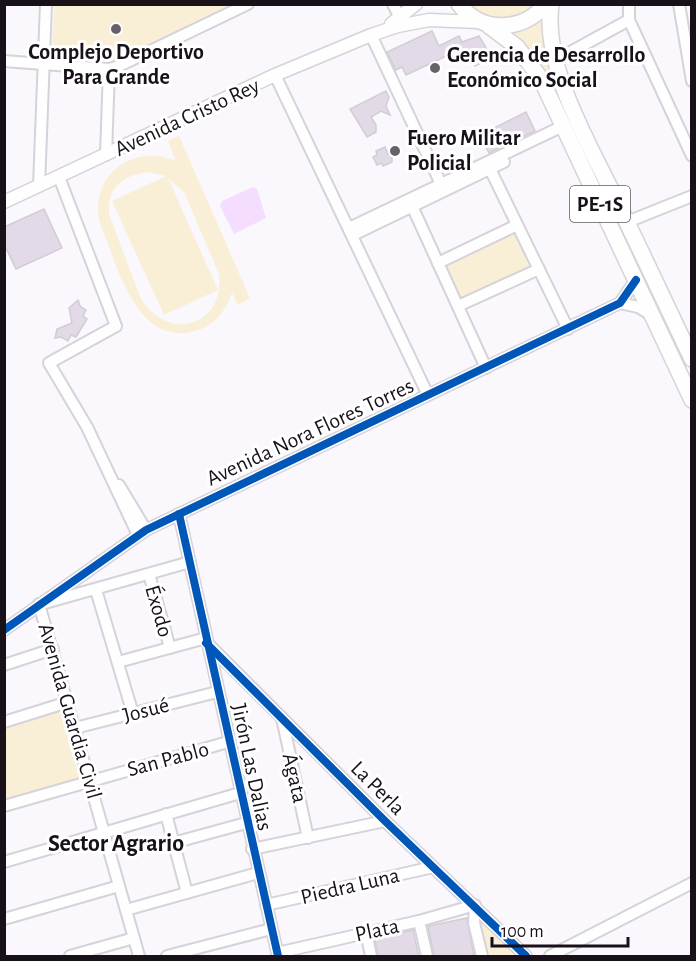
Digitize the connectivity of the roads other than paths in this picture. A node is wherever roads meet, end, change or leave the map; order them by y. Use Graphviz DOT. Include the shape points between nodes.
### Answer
graph roads {
  1 [pos="46,4"];
  2 [pos="248,4"];
  3 [pos="393,4"];
  4 [pos="416,4"];
  5 [pos="459,4"];
  6 [pos="546,4"];
  7 [pos="551,4"];
  8 [pos="628,4"];
  9 [pos="679,4"];
  10 [pos="399,18"];
  11 [pos="629,20"];
  12 [pos="485,24"];
  13 [pos="371,35"];
  14 [pos="556,60"];
  15 [pos="4,61"];
  16 [pos="43,64"];
  17 [pos="109,69"];
  18 [pos="275,75"];
  19 [pos="692,81"];
  20 [pos="564,128"];
  21 [pos="106,155"];
  22 [pos="692,156"];
  23 [pos="490,169"];
  24 [pos="59,177"];
  25 [pos="441,184"];
  26 [pos="39,186"];
  27 [pos="692,196"];
  28 [pos="4,202"];
  29 [pos="412,206"];
  30 [pos="627,222"];
  31 [pos="517,225"];
  32 [pos="351,231"];
  33 [pos="438,263"];
  34 [pos="539,269"];
  35 [pos="636,280"];
  36 [pos="620,303"];
  37 [pos="458,306"];
  38 [pos="653,317"];
  39 [pos="568,329"];
  40 [pos="684,342"];
  41 [pos="668,348"];
  42 [pos="692,358"];
  43 [pos="486,368"];
  44 [pos="428,395"];
  45 [pos="692,400"];
  46 [pos="179,514"];
  47 [pos="142,533"];
  48 [pos="190,562"];
  49 [pos="149,574"];
  50 [pos="96,590"];
  51 [pos="39,604"];
  52 [pos="4,630"];
  53 [pos="206,640"];
  54 [pos="170,648"];
  55 [pos="53,649"];
  56 [pos="118,662"];
  57 [pos="4,664"];
  58 [pos="217,692"];
  59 [pos="68,702"];
  60 [pos="133,714"];
  61 [pos="282,718"];
  62 [pos="4,722"];
  63 [pos="75,728"];
  64 [pos="228,742"];
  65 [pos="90,780"];
  66 [pos="240,793"];
  67 [pos="4,806"];
  68 [pos="166,814"];
  69 [pos="385,821"];
  70 [pos="246,823"];
  71 [pos="104,831"];
  72 [pos="308,838"];
  73 [pos="174,843"];
  74 [pos="252,849"];
  75 [pos="4,862"];
  76 [pos="433,867"];
  77 [pos="258,873"];
  78 [pos="692,883"];
  79 [pos="119,886"];
  80 [pos="186,893"];
  81 [pos="266,905"];
  82 [pos="476,905"];
  83 [pos="126,910"];
  84 [pos="4,919"];
  85 [pos="419,921"];
  86 [pos="271,928"];
  87 [pos="366,932"];
  88 [pos="134,938"];
  89 [pos="278,955"];
  90 [pos="76,956"];
  91 [pos="139,957"];
  92 [pos="167,957"];
  93 [pos="371,957"];
  94 [pos="427,957"];
  95 [pos="482,957"];
  96 [pos="526,957"];
  97 [pos="550,957"];
  1 -- 16 [label="street"];
  2 -- 17 [label="street"];
  3 -- 10 [label="street"];
  4 -- 10 [label="main road, Avenida Cristo Rey"];
  5 -- 12 [label="highway, PE-1S" via="472,18"];
  6 -- 12 [label="highway" via="523,23 506,27"];
  7 -- 14 [label="highway, PE-1S" via="551,38"];
  8 -- 11 [label="street"];
  9 -- 19 [label="street"];
  10 -- 13 [label="main road, Avenida Cristo Rey"];
  11 -- 14 [label="street"];
  11 -- 22 [label="street"];
  12 -- 13 [label="main road, Avenida Cristo Rey" via="429,20"];
  12 -- 20 [label="highway, PE-1S" via="517,47 533,67"];
  13 -- 18 [label="main road, Avenida Cristo Rey"];
  13 -- 25 [label="street"];
  14 -- 30 [label="highway, PE-1S" via="578,119"];
  15 -- 16 [label="street"];
  16 -- 17 [label="street"];
  16 -- 26 [label="street"];
  17 -- 21 [label="street"];
  18 -- 21 [label="main road, Avenida Cristo Rey"];
  18 -- 32 [label="street"];
  20 -- 23 [label="street"];
  20 -- 25 [label="street"];
  20 -- 35 [label="highway, PE-1S"];
  21 -- 24 [label="main road, Avenida Cristo Rey"];
  23 -- 29 [label="street"];
  23 -- 31 [label="street"];
  24 -- 26 [label="main road, Avenida Cristo Rey"];
  24 -- 47 [label="street" via="116,326 49,363"];
  25 -- 32 [label="street"];
  26 -- 28 [label="main road, Avenida Cristo Rey"];
  27 -- 30 [label="street"];
  29 -- 32 [label="street"];
  29 -- 33 [label="street"];
  30 -- 40 [label="highway, PE-1S"];
  31 -- 33 [label="street"];
  31 -- 34 [label="street"];
  32 -- 44 [label="street"];
  33 -- 37 [label="street"];
  34 -- 37 [label="street"];
  34 -- 39 [label="street"];
  35 -- 36 [label="street, Avenida Nora Flores Torres"];
  35 -- 38 [label="highway, PE-1S"];
  36 -- 38 [label="street" via="638,307"];
  36 -- 39 [label="street, Avenida Nora Flores Torres"];
  37 -- 43 [label="street"];
  38 -- 41 [label="highway, PE-1S"];
  39 -- 43 [label="street, Avenida Nora Flores Torres"];
  40 -- 41 [label="highway"];
  40 -- 42 [label="highway, PE-1S"];
  41 -- 45 [label="highway, PE-1S"];
  43 -- 44 [label="street, Avenida Nora Flores Torres"];
  44 -- 46 [label="street, Avenida Nora Flores Torres"];
  46 -- 47 [label="street, Avenida Nora Flores Torres"];
  46 -- 48 [label="street, Jirón Las Dalias"];
  47 -- 51 [label="street, Avenida Nora Flores Torres"];
  48 -- 49 [label="street"];
  48 -- 53 [label="street, Jirón Las Dalias"];
  49 -- 50 [label="street"];
  49 -- 54 [label="street, Éxodo"];
  50 -- 51 [label="street"];
  50 -- 56 [label="street"];
  51 -- 52 [label="street, Avenida Nora Flores Torres"];
  51 -- 55 [label="street, Avenida Guardia Civil"];
  53 -- 54 [label="street"];
  53 -- 58 [label="street, Jirón Las Dalias"];
  53 -- 61 [label="street, La Perla"];
  54 -- 56 [label="street"];
  55 -- 57 [label="street"];
  55 -- 59 [label="street, Avenida Guardia Civil"];
  56 -- 60 [label="street"];
  58 -- 60 [label="street, Josué"];
  58 -- 64 [label="street, Jirón Las Dalias"];
  59 -- 62 [label="street"];
  59 -- 63 [label="street, Avenida Guardia Civil"];
  60 -- 63 [label="street, Josué"];
  61 -- 69 [label="street, La Perla"];
  61 -- 72 [label="street, Ágata"];
  63 -- 65 [label="street, Avenida Guardia Civil"];
  64 -- 65 [label="street, San Pablo"];
  64 -- 66 [label="street, Jirón Las Dalias"];
  65 -- 67 [label="street, San Pablo"];
  65 -- 71 [label="street, Avenida Guardia Civil"];
  66 -- 68 [label="street"];
  66 -- 70 [label="street, Jirón Las Dalias"];
  68 -- 71 [label="street"];
  68 -- 73 [label="street"];
  69 -- 72 [label="street"];
  69 -- 76 [label="street, La Perla"];
  70 -- 73 [label="street"];
  70 -- 74 [label="street, Jirón Las Dalias"];
  71 -- 75 [label="street"];
  71 -- 79 [label="street, Avenida Guardia Civil"];
  72 -- 74 [label="street"];
  73 -- 80 [label="street"];
  74 -- 77 [label="street, Jirón Las Dalias"];
  76 -- 81 [label="street, Piedra Luna"];
  76 -- 82 [label="street, La Perla"];
  77 -- 80 [label="street"];
  77 -- 81 [label="street, Jirón Las Dalias"];
  78 -- 97 [label="street"];
  79 -- 83 [label="street, Avenida Guardia Civil"];
  79 -- 84 [label="street"];
  80 -- 83 [label="street"];
  81 -- 86 [label="street, Jirón Las Dalias"];
  82 -- 85 [label="street, Plata"];
  82 -- 95 [label="street" via="474,923"];
  82 -- 96 [label="street, La Perla"];
  83 -- 88 [label="street, Avenida Guardia Civil"];
  85 -- 87 [label="street, Plata"];
  85 -- 94 [label="street"];
  86 -- 89 [label="street, Jirón Las Dalias"];
  86 -- 92 [label="street"];
  87 -- 89 [label="street, Plata"];
  87 -- 93 [label="street"];
  88 -- 90 [label="street"];
  88 -- 91 [label="street, Avenida Guardia Civil"];
}
